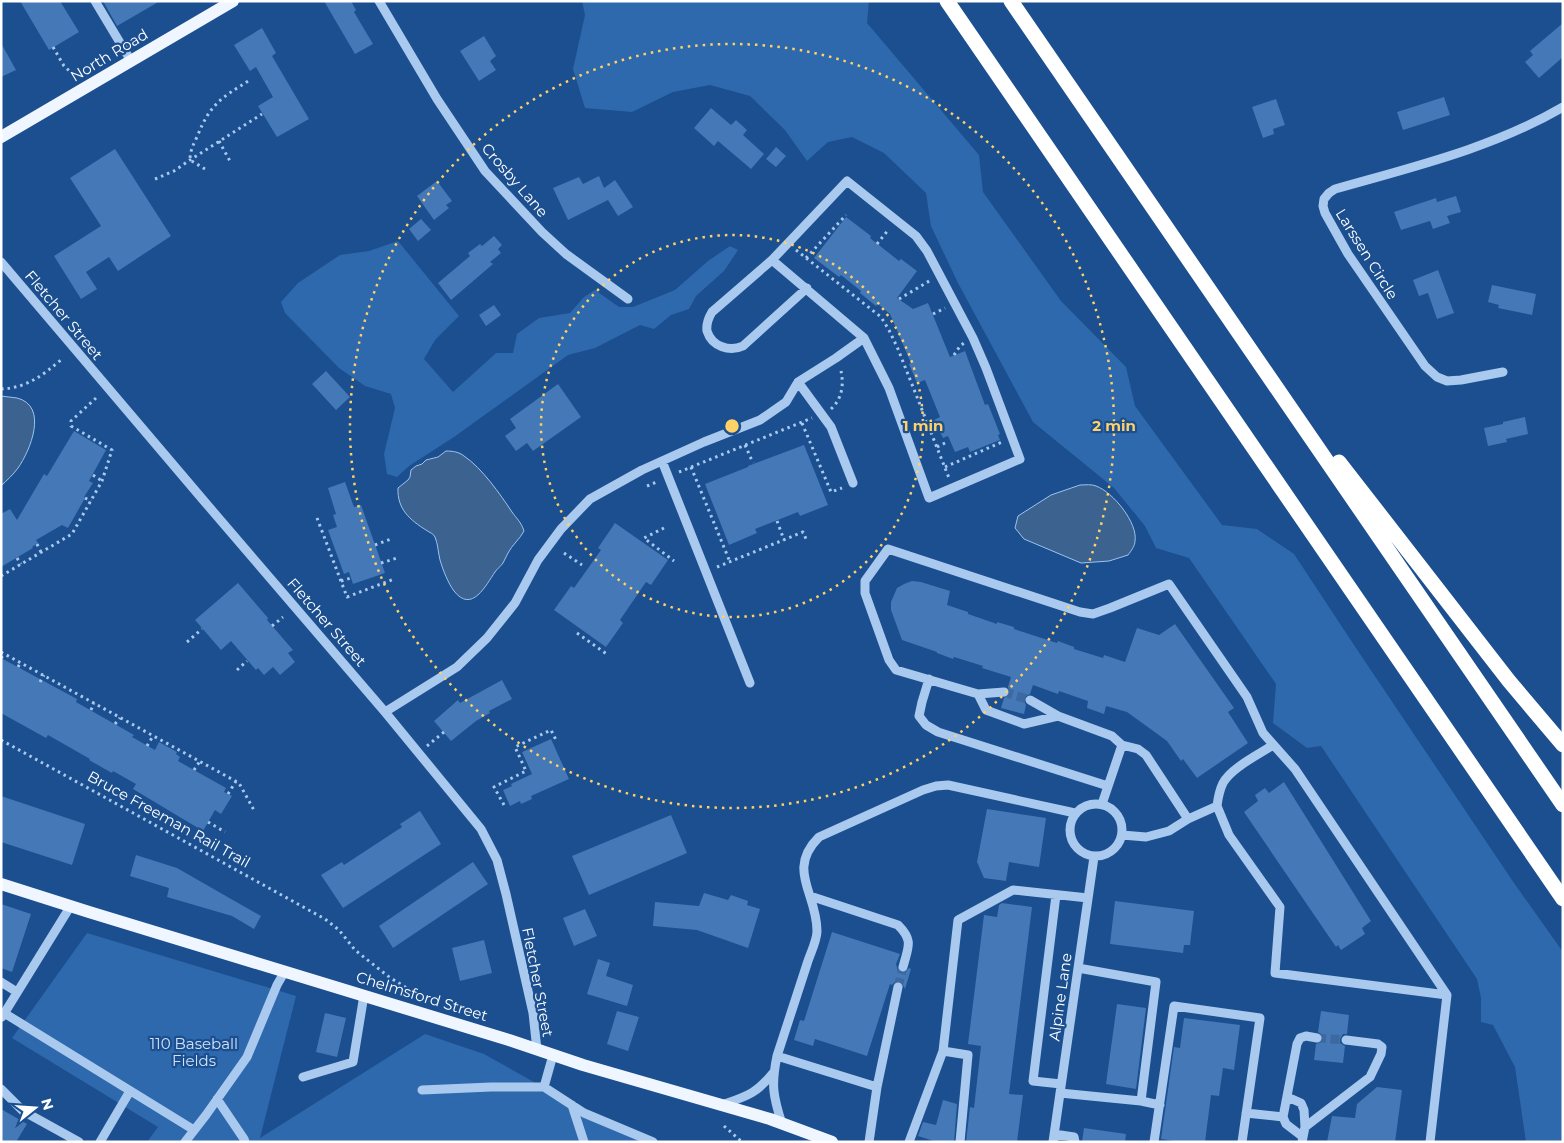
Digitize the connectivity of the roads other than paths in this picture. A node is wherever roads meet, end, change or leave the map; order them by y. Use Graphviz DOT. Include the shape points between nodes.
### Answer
graph roads {
  1 [pos="94,1"];
  2 [pos="233,1"];
  3 [pos="378,1"];
  4 [pos="947,1"];
  5 [pos="1011,1"];
  6 [pos="219,5"];
  7 [pos="130,61"];
  8 [pos="1563,107"];
  9 [pos="1,137"];
  10 [pos="772,260"];
  11 [pos="1,262"];
  12 [pos="806,288"];
  13 [pos="628,299"];
  14 [pos="1227,315"];
  15 [pos="864,338"];
  16 [pos="1503,372"];
  17 [pos="798,382"];
  18 [pos="662,461"];
  19 [pos="853,483"];
  20 [pos="929,679"];
  21 [pos="750,683"];
  22 [pos="1004,692"];
  23 [pos="978,694"];
  24 [pos="1030,700"];
  25 [pos="385,712"];
  26 [pos="1058,716"];
  27 [pos="1122,745"];
  28 [pos="1273,745"];
  29 [pos="1563,745"];
  30 [pos="1108,786"];
  31 [pos="1102,804"];
  32 [pos="1563,805"];
  33 [pos="1217,806"];
  34 [pos="1075,813"];
  35 [pos="1188,819"];
  36 [pos="1122,835"];
  37 [pos="1094,857"];
  38 [pos="1,884"];
  39 [pos="1056,895"];
  40 [pos="810,896"];
  41 [pos="1088,898"];
  42 [pos="1563,899"];
  43 [pos="70,906"];
  44 [pos="903,967"];
  45 [pos="1078,968"];
  46 [pos="285,971"];
  47 [pos="1,982"];
  48 [pos="898,986"];
  49 [pos="17,992"];
  50 [pos="364,995"];
  51 [pos="1447,995"];
  52 [pos="1,999"];
  53 [pos="11,1002"];
  54 [pos="3,1015"];
  55 [pos="1317,1038"];
  56 [pos="1346,1040"];
  57 [pos="537,1050"];
  58 [pos="943,1051"];
  59 [pos="553,1055"];
  60 [pos="777,1056"];
  61 [pos="773,1073"];
  62 [pos="303,1076"];
  63 [pos="544,1087"];
  64 [pos="877,1087"];
  65 [pos="1061,1088"];
  66 [pos="1,1089"];
  67 [pos="422,1090"];
  68 [pos="130,1091"];
  69 [pos="217,1099"];
  70 [pos="1141,1101"];
  71 [pos="1286,1101"];
  72 [pos="572,1105"];
  73 [pos="722,1105"];
  74 [pos="1160,1105"];
  75 [pos="1246,1113"];
  76 [pos="1283,1117"];
  77 [pos="782,1124"];
  78 [pos="1305,1127"];
  79 [pos="194,1130"];
  80 [pos="1053,1138"];
  81 [pos="1303,1139"];
  82 [pos="79,1142"];
  83 [pos="100,1142"];
  84 [pos="185,1142"];
  85 [pos="245,1142"];
  86 [pos="584,1142"];
  87 [pos="654,1142"];
  88 [pos="832,1142"];
  89 [pos="869,1142"];
  90 [pos="909,1142"];
  91 [pos="960,1142"];
  92 [pos="1075,1142"];
  93 [pos="1154,1142"];
  94 [pos="1242,1142"];
  95 [pos="1430,1142"];
  1 -- 7 [label="street"];
  2 -- 6 [label="main road, North Road"];
  3 -- 13 [label="street, Crosby Lane" via="437,99 486,171 542,232"];
  4 -- 42 [label="highway"];
  5 -- 14 [label="highway"];
  6 -- 7 [label="main road, North Road"];
  7 -- 9 [label="main road, North Road"];
  8 -- 16 [label="street, Larssen Circle" via="1531,125 1488,142 1335,189 1323,203 1325,214 1348,254 1433,374 1442,380 1455,381"];
  10 -- 12 [label="street"];
  10 -- 12 [label="street" via="712,312 707,331 713,340 730,349 743,346"];
  10 -- 15 [label="street" via="846,181 916,236 973,338 1020,459 929,498 889,388"];
  11 -- 25 [label="street, Fletcher Street"];
  12 -- 15 [label="street"];
  14 -- 29 [label="highway" via="1509,681"];
  14 -- 32 [label="highway"];
  15 -- 17 [label="street"];
  17 -- 18 [label="street" via="786,402 760,420"];
  17 -- 19 [label="street" via="832,427"];
  18 -- 21 [label="street"];
  18 -- 25 [label="street" via="590,498 538,560 515,603 487,638 457,667"];
  20 -- 23 [label="street"];
  20 -- 28 [label="street" via="896,670 889,660 865,593 865,581 888,549 1093,614 1169,584 1247,697 1263,733"];
  20 -- 30 [label="street" via="920,716 932,729"];
  22 -- 23 [label="street"];
  23 -- 26 [label="street" via="986,710 1024,724"];
  24 -- 26 [label="street"];
  25 -- 57 [label="street, Fletcher Street" via="481,830 497,860 532,1013"];
  26 -- 27 [label="street" via="1112,736"];
  27 -- 30 [label="street"];
  27 -- 35 [label="street" via="1138,749 1146,756"];
  28 -- 33 [label="street" via="1228,776 1222,784"];
  28 -- 51 [label="street" via="1294,769"];
  30 -- 31 [label="street"];
  31 -- 34 [label="street" via="1087,805"];
  31 -- 36 [label="street" via="1120,819"];
  33 -- 35 [label="street"];
  33 -- 51 [label="street" via="1229,835 1280,907 1275,973"];
  34 -- 37 [label="street" via="1069,828 1073,844 1079,851"];
  34 -- 40 [label="street" via="948,785 930,788 819,838 809,847 803,860"];
  35 -- 36 [label="street" via="1169,831 1146,837"];
  36 -- 37 [label="street" via="1109,854"];
  37 -- 41 [label="street, Alpine Lane"];
  38 -- 43 [label="main road, Chelmsford Street"];
  39 -- 41 [label="street"];
  39 -- 58 [label="street" via="1013,890 958,920"];
  39 -- 65 [label="street" via="1033,1081"];
  40 -- 44 [label="street" via="898,925 906,933 909,943"];
  40 -- 60 [label="street" via="817,932"];
  41 -- 45 [label="street, Alpine Lane"];
  43 -- 46 [label="main road, Chelmsford Street"];
  43 -- 49 [label="street"];
  45 -- 65 [label="street, Alpine Lane"];
  45 -- 70 [label="street" via="1156,982"];
  46 -- 50 [label="main road, Chelmsford Street"];
  46 -- 69 [label="street" via="247,1057"];
  47 -- 49 [label="street"];
  48 -- 64 [label="street"];
  49 -- 53 [label="street"];
  50 -- 57 [label="main road, Chelmsford Street"];
  50 -- 62 [label="street" via="353,1062"];
  51 -- 95 [label="street"];
  52 -- 53 [label="street"];
  53 -- 54 [label="street"];
  54 -- 68 [label="street"];
  55 -- 71 [label="street" via="1306,1036 1297,1044"];
  56 -- 78 [label="street" via="1378,1044 1382,1047 1381,1054 1370,1077"];
  57 -- 59 [label="main road, Chelmsford Street"];
  58 -- 90 [label="street"];
  58 -- 91 [label="street" via="968,1054"];
  59 -- 63 [label="street"];
  59 -- 73 [label="main road, Chelmsford Street"];
  60 -- 61 [label="street"];
  60 -- 64 [label="street"];
  61 -- 73 [label="street" via="750,1095"];
  61 -- 77 [label="street" via="774,1096"];
  63 -- 67 [label="street"];
  63 -- 72 [label="street"];
  64 -- 89 [label="street"];
  65 -- 70 [label="street"];
  65 -- 80 [label="street, Alpine Lane"];
  66 -- 82 [label="street" via="23,1111"];
  68 -- 79 [label="street"];
  68 -- 83 [label="street"];
  69 -- 79 [label="street"];
  69 -- 85 [label="street"];
  70 -- 74 [label="street"];
  71 -- 76 [label="street"];
  71 -- 78 [label="street" via="1292,1099 1301,1103"];
  72 -- 86 [label="street"];
  72 -- 87 [label="street"];
  73 -- 77 [label="main road, Chelmsford Street"];
  74 -- 75 [label="street" via="1174,1006 1260,1018"];
  74 -- 93 [label="street"];
  75 -- 76 [label="street"];
  75 -- 94 [label="street"];
  76 -- 81 [label="street"];
  77 -- 88 [label="main road, Chelmsford Street"];
  78 -- 81 [label="street"];
  79 -- 84 [label="street"];
  80 -- 92 [label="street" via="1074,1137"];
}
